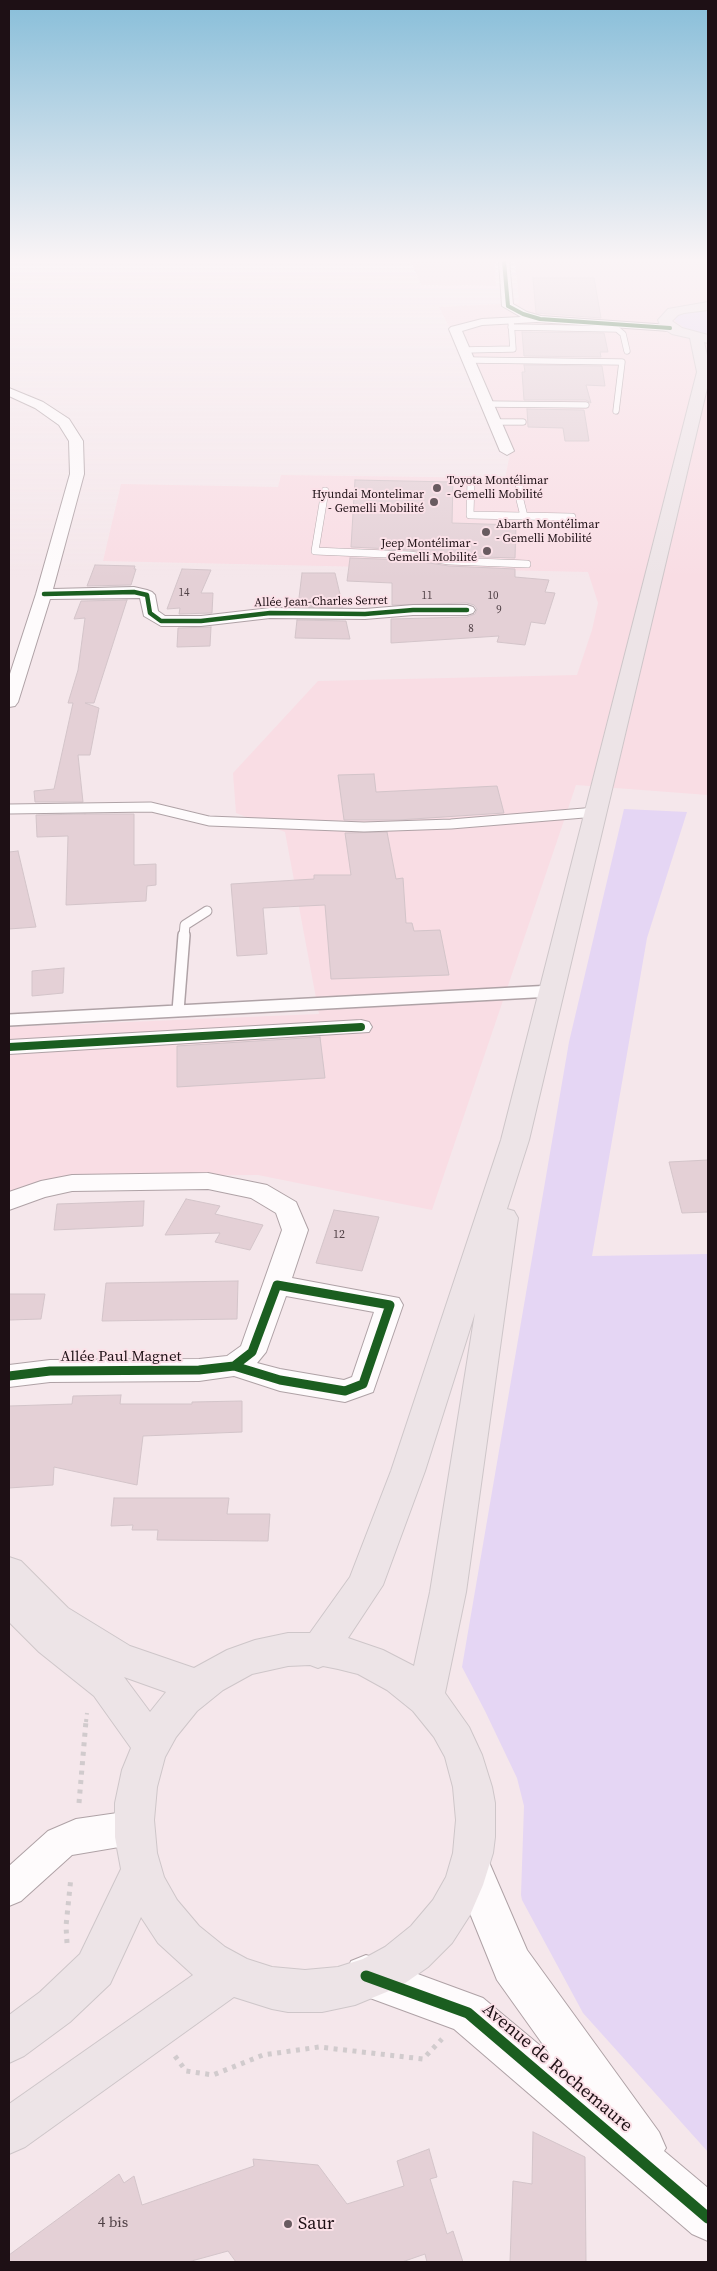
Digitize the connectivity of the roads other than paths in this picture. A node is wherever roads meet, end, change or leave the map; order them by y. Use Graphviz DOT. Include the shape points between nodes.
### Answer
graph roads {
  1 [pos="472,367"];
  2 [pos="506,367"];
  3 [pos="706,370"];
  4 [pos="9,392"];
  5 [pos="487,404"];
  6 [pos="586,405"];
  7 [pos="616,410"];
  8 [pos="495,422"];
  9 [pos="523,422"];
  10 [pos="507,451"];
  11 [pos="519,479"];
  12 [pos="471,480"];
  13 [pos="326,491"];
  14 [pos="524,516"];
  15 [pos="572,517"];
  16 [pos="527,564"];
  17 [pos="44,594"];
  18 [pos="467,610"];
  19 [pos="9,702"];
  20 [pos="9,809"];
  21 [pos="596,812"];
  22 [pos="207,911"];
  23 [pos="552,990"];
  24 [pos="178,1011"];
  25 [pos="9,1020"];
  26 [pos="361,1028"];
  27 [pos="9,1047"];
  28 [pos="515,1140"];
  29 [pos="9,1201"];
  30 [pos="277,1285"];
  31 [pos="234,1366"];
  32 [pos="9,1376"];
  33 [pos="9,1572"];
  34 [pos="9,1600"];
  35 [pos="318,1652"];
  36 [pos="201,1687"];
  37 [pos="426,1695"];
  38 [pos="150,1743"];
  39 [pos="131,1828"];
  40 [pos="472,1869"];
  41 [pos="138,1878"];
  42 [pos="9,1889"];
  43 [pos="230,1974"];
  44 [pos="366,1976"];
  45 [pos="9,2041"];
  46 [pos="9,2130"];
  47 [pos="666,2180"];
  48 [pos="708,2218"];
  1 -- 5 [label="street"];
  2 -- 7 [label="lane" via="621,369"];
  3 -- 21 [label="main road"];
  4 -- 17 [label="street" via="39,405 64,422 76,441 76,474"];
  5 -- 6 [label="lane"];
  5 -- 8 [label="street"];
  8 -- 9 [label="lane"];
  8 -- 10 [label="street"];
  11 -- 14 [label="lane"];
  12 -- 14 [label="lane" via="470,514"];
  13 -- 16 [label="lane" via="315,551"];
  14 -- 15 [label="lane"];
  17 -- 18 [label="street, Allée Jean-Charles Serret" via="134,592 147,595 150,613 161,621 201,621 270,613"];
  17 -- 19 [label="street"];
  20 -- 21 [label="lane" via="151,807 209,822 364,827 451,824"];
  21 -- 23 [label="main road"];
  22 -- 24 [label="lane" via="185,925"];
  23 -- 24 [label="lane"];
  23 -- 28 [label="main road"];
  24 -- 25 [label="lane"];
  26 -- 27 [label="street"];
  28 -- 35 [label="main road" via="408,1471 365,1585"];
  28 -- 37 [label="main road" via="448,1592"];
  29 -- 30 [label="street" via="40,1189 72,1183 208,1181 258,1191 287,1208 295,1230"];
  30 -- 31 [label="street" via="252,1352"];
  30 -- 31 [label="street, Allée Paul Magnet" via="390,1305 363,1384 345,1391 280,1380"];
  31 -- 32 [label="street, Allée Paul Magnet" via="200,1370 50,1371"];
  33 -- 36 [label="main road" via="55,1619 118,1659"];
  34 -- 38 [label="main road" via="48,1638 107,1684"];
  35 -- 36 [label="main road" via="277,1655 245,1664"];
  35 -- 37 [label="main road" via="357,1658 394,1672"];
  36 -- 38 [label="main road" via="173,1712"];
  37 -- 40 [label="main road" via="456,1730 475,1773 481,1821"];
  38 -- 39 [label="main road" via="134,1782"];
  39 -- 41 [label="main road"];
  39 -- 42 [label="street" via="76,1836 60,1843"];
  40 -- 44 [label="main road" via="449,1914 412,1951"];
  40 -- 47 [label="street, Avenue de Rochemaure" via="512,1965"];
  41 -- 43 [label="main road" via="159,1918 190,1950"];
  41 -- 45 [label="main road" via="95,1970 55,2007"];
  43 -- 44 [label="main road" via="275,1987 321,1987"];
  43 -- 46 [label="main road"];
  44 -- 47 [label="street, Avenue de Rochemaure" via="468,2013"];
  47 -- 48 [label="street, Avenue de Rochemaure"];
}
